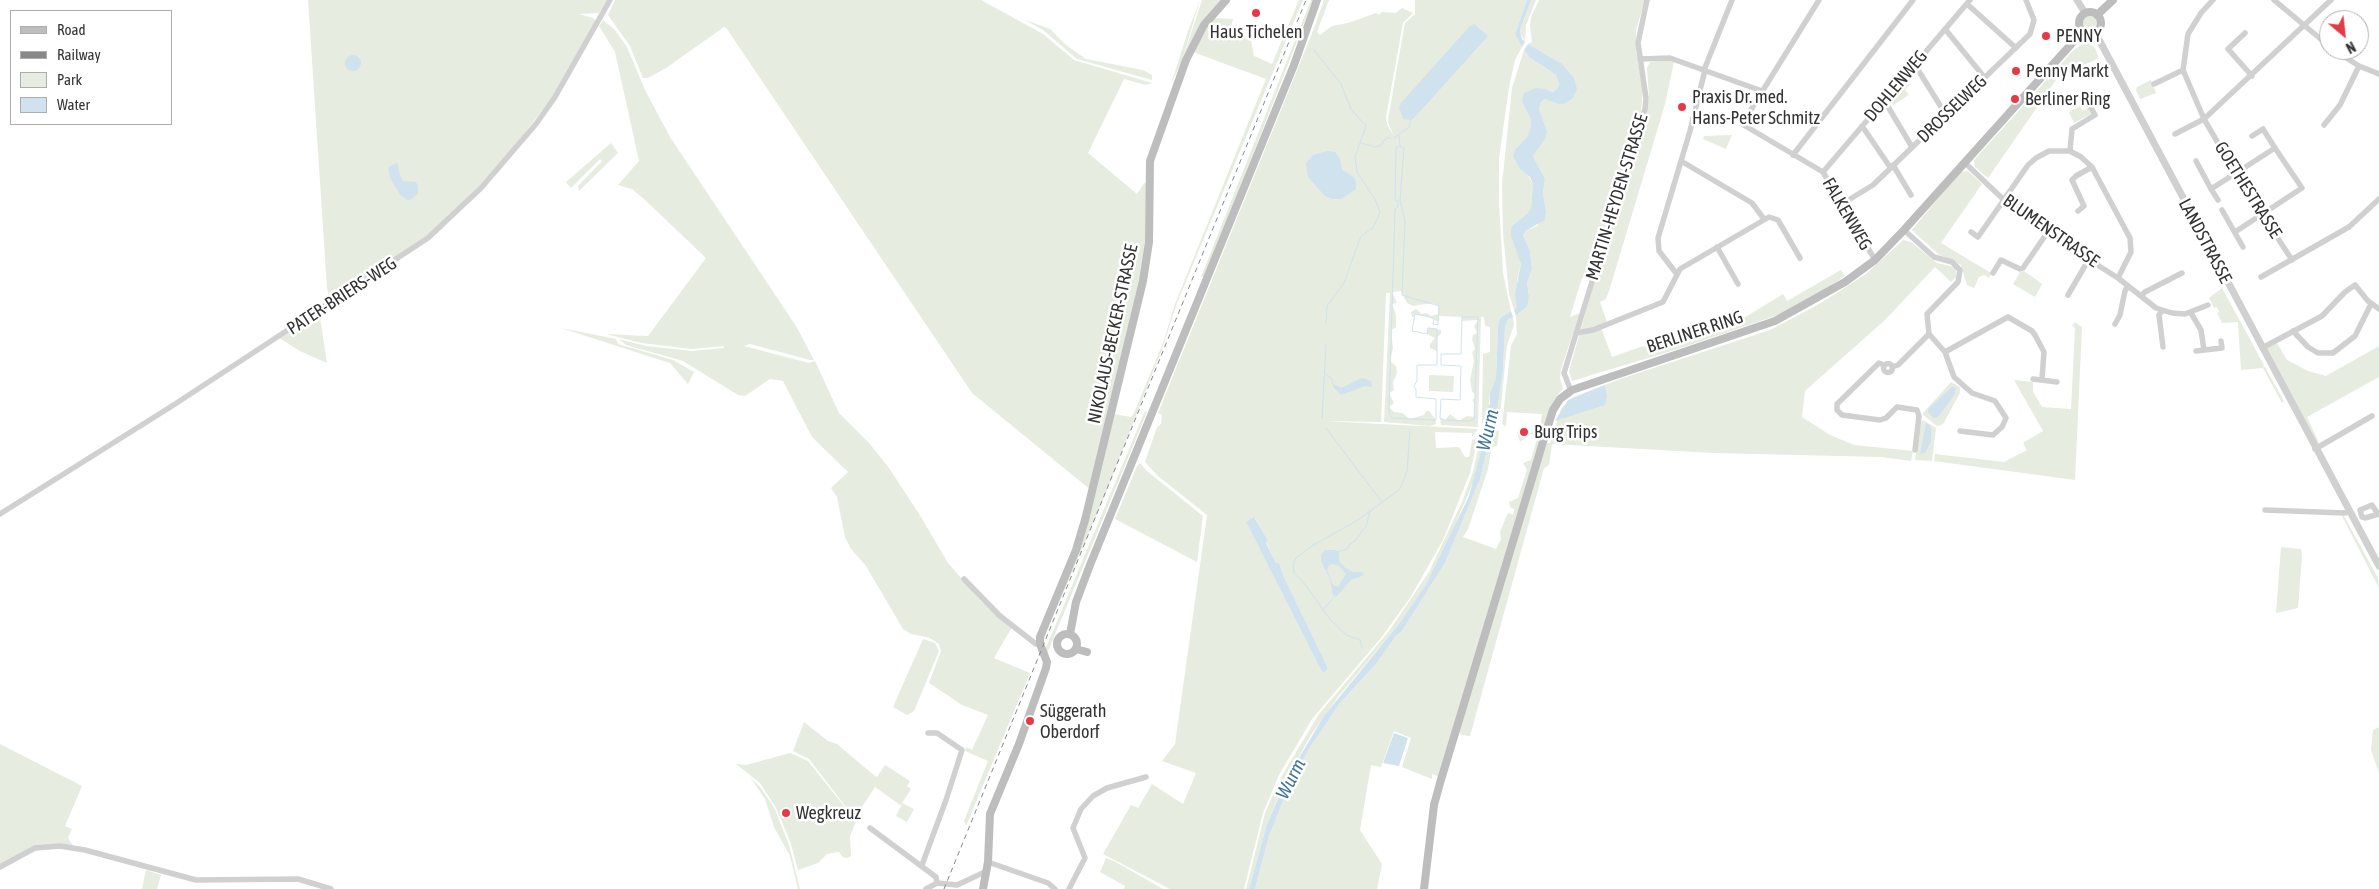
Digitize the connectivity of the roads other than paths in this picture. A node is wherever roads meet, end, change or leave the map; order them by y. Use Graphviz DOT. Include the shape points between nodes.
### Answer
graph roads {
  1 [pos="610,0"];
  2 [pos="1226,0"];
  3 [pos="1317,0"];
  4 [pos="1647,0"];
  5 [pos="1732,0"];
  6 [pos="1819,0"];
  7 [pos="1913,0"];
  8 [pos="2026,0"];
  9 [pos="2077,0"];
  10 [pos="2113,0"];
  11 [pos="2213,0"];
  12 [pos="2274,0"];
  13 [pos="2331,0"];
  14 [pos="1969,2"];
  15 [pos="2085,13"];
  16 [pos="2097,15"];
  17 [pos="2304,26"];
  18 [pos="1945,29"];
  19 [pos="2083,31"];
  20 [pos="2095,32"];
  21 [pos="2245,33"];
  22 [pos="2319,38"];
  23 [pos="2016,48"];
  24 [pos="1640,60"];
  25 [pos="2350,60"];
  26 [pos="1915,65"];
  27 [pos="2359,66"];
  28 [pos="1704,70"];
  29 [pos="2183,70"];
  30 [pos="2379,74"];
  31 [pos="2252,76"];
  32 [pos="1985,78"];
  33 [pos="2154,84"];
  34 [pos="1762,91"];
  35 [pos="2085,96"];
  36 [pos="1884,100"];
  37 [pos="1946,115"];
  38 [pos="2204,120"];
  39 [pos="2324,125"];
  40 [pos="1862,126"];
  41 [pos="2175,134"];
  42 [pos="2252,136"];
  43 [pos="1912,147"];
  44 [pos="2275,148"];
  45 [pos="2070,152"];
  46 [pos="1793,155"];
  47 [pos="1681,161"];
  48 [pos="2196,161"];
  49 [pos="1964,162"];
  50 [pos="1892,166"];
  51 [pos="2092,167"];
  52 [pos="1823,172"];
  53 [pos="2236,174"];
  54 [pos="2212,189"];
  55 [pos="1911,195"];
  56 [pos="2003,199"];
  57 [pos="2379,199"];
  58 [pos="2218,200"];
  59 [pos="1842,204"];
  60 [pos="2222,210"];
  61 [pos="2078,211"];
  62 [pos="2262,214"];
  63 [pos="1764,219"];
  64 [pos="1904,230"];
  65 [pos="1971,232"];
  66 [pos="2235,232"];
  67 [pos="2047,233"];
  68 [pos="1717,247"];
  69 [pos="2243,247"];
  70 [pos="1800,258"];
  71 [pos="2089,259"];
  72 [pos="1875,260"];
  73 [pos="2292,260"];
  74 [pos="1676,273"];
  75 [pos="1993,273"];
  76 [pos="2182,273"];
  77 [pos="2261,277"];
  78 [pos="2118,278"];
  79 [pos="1738,284"];
  80 [pos="2128,286"];
  81 [pos="2068,295"];
  82 [pos="2141,296"];
  83 [pos="2371,304"];
  84 [pos="2208,305"];
  85 [pos="2379,310"];
  86 [pos="2162,311"];
  87 [pos="2191,313"];
  88 [pos="2115,324"];
  89 [pos="2293,331"];
  90 [pos="1576,334"];
  91 [pos="1929,334"];
  92 [pos="2221,340"];
  93 [pos="2163,347"];
  94 [pos="2262,348"];
  95 [pos="2204,350"];
  96 [pos="2196,351"];
  97 [pos="1945,352"];
  98 [pos="2033,379"];
  99 [pos="2042,379"];
  100 [pos="2057,382"];
  101 [pos="1571,391"];
  102 [pos="2372,416"];
  103 [pos="1960,431"];
  104 [pos="2315,449"];
  105 [pos="1915,450"];
  106 [pos="2265,510"];
  107 [pos="2349,512"];
  108 [pos="0,514"];
  109 [pos="2379,566"];
  110 [pos="964,579"];
  111 [pos="1070,634"];
  112 [pos="1040,644"];
  113 [pos="1076,650"];
  114 [pos="1059,651"];
  115 [pos="1087,652"];
  116 [pos="1046,659"];
  117 [pos="928,733"];
  118 [pos="1146,777"];
  119 [pos="870,828"];
  120 [pos="988,862"];
  121 [pos="922,865"];
  122 [pos="0,868"];
  123 [pos="987,871"];
  124 [pos="938,883"];
  125 [pos="331,889"];
  126 [pos="926,889"];
  127 [pos="983,889"];
  128 [pos="1056,889"];
  129 [pos="1069,889"];
  130 [pos="1424,889"];
  1 -- 108 [label="street, PATER-BRIERS-WEG" via="569,74 536,124 481,188 428,238"];
  2 -- 112 [label="main road, NIKOLAUS-BECKER-STRASSE" via="1204,25 1186,60 1150,161 1149,242 1143,282 1093,493 1076,550"];
  3 -- 111 [label="main road" via="1294,65 1090,565 1076,602"];
  4 -- 24 [label="street, MARTIN-HEYDEN-STRASSE" via="1639,33"];
  5 -- 28 [label="street"];
  6 -- 34 [label="street"];
  7 -- 46 [label="street"];
  8 -- 23 [label="street, DROSSELWEG" via="2033,15 2033,26 2030,34"];
  9 -- 15 [label="street"];
  10 -- 16 [label="main road"];
  11 -- 29 [label="street" via="2201,12 2188,34"];
  12 -- 17 [label="street"];
  13 -- 17 [label="street"];
  14 -- 18 [label="street, DOHLENWEG"];
  14 -- 23 [label="street"];
  15 -- 16 [label="main road"];
  15 -- 19 [label="main road" via="2079,22"];
  16 -- 20 [label="main road" via="2100,24"];
  17 -- 22 [label="street"];
  17 -- 31 [label="street"];
  18 -- 26 [label="street, DOHLENWEG"];
  18 -- 32 [label="street"];
  19 -- 20 [label="main road"];
  19 -- 49 [label="main road, BERLINER RING"];
  20 -- 94 [label="street, LANDSTRASSE"];
  21 -- 31 [label="street" via="2228,49"];
  23 -- 32 [label="street, DROSSELWEG"];
  24 -- 28 [label="street" via="1665,57"];
  24 -- 90 [label="street, MARTIN-HEYDEN-STRASSE" via="1646,98 1642,120"];
  25 -- 27 [label="street"];
  26 -- 36 [label="street, DOHLENWEG"];
  26 -- 37 [label="street"];
  27 -- 30 [label="street"];
  27 -- 39 [label="street" via="2340,105"];
  28 -- 34 [label="street"];
  28 -- 47 [label="street"];
  29 -- 33 [label="street"];
  29 -- 38 [label="street, GOETHESTRASSE"];
  31 -- 38 [label="street"];
  32 -- 37 [label="street, DROSSELWEG"];
  34 -- 46 [label="street, FALKENWEG" via="1742,124"];
  35 -- 45 [label="street" via="2095,115 2072,129"];
  36 -- 40 [label="street, DOHLENWEG"];
  36 -- 43 [label="street"];
  37 -- 43 [label="street, DROSSELWEG"];
  38 -- 41 [label="street"];
  38 -- 53 [label="street, GOETHESTRASSE"];
  40 -- 50 [label="street"];
  40 -- 52 [label="street, DOHLENWEG"];
  42 -- 44 [label="street" via="2263,129"];
  43 -- 50 [label="street, DROSSELWEG"];
  44 -- 53 [label="street"];
  44 -- 62 [label="street" via="2302,188"];
  45 -- 51 [label="street"];
  45 -- 56 [label="street" via="2049,151 2036,158"];
  46 -- 52 [label="street, FALKENWEG"];
  47 -- 63 [label="street" via="1752,203"];
  47 -- 74 [label="street" via="1658,238 1659,251"];
  48 -- 54 [label="street"];
  49 -- 56 [label="street, BLUMENSTRASSE"];
  49 -- 64 [label="main road, BERLINER RING"];
  50 -- 55 [label="street"];
  50 -- 59 [label="street, DROSSELWEG" via="1873,185"];
  51 -- 61 [label="street" via="2072,180 2084,206"];
  51 -- 78 [label="street" via="2130,238 2130,255"];
  52 -- 59 [label="street, FALKENWEG"];
  53 -- 54 [label="street"];
  53 -- 62 [label="street, GOETHESTRASSE"];
  54 -- 58 [label="street"];
  56 -- 65 [label="street" via="1978,237"];
  56 -- 67 [label="street, BLUMENSTRASSE"];
  57 -- 73 [label="street" via="2348,228"];
  59 -- 72 [label="street, FALKENWEG"];
  60 -- 66 [label="street"];
  62 -- 66 [label="street"];
  62 -- 73 [label="street, GOETHESTRASSE"];
  63 -- 68 [label="street"];
  63 -- 70 [label="street" via="1776,218"];
  64 -- 72 [label="main road, BERLINER RING"];
  64 -- 91 [label="street" via="1934,257 1952,262 1960,270 1958,282 1927,314"];
  66 -- 69 [label="street"];
  67 -- 71 [label="street, BLUMENSTRASSE"];
  67 -- 75 [label="street" via="2023,268 2001,260"];
  68 -- 74 [label="street"];
  68 -- 79 [label="street"];
  71 -- 78 [label="street, BLUMENSTRASSE"];
  71 -- 81 [label="street"];
  72 -- 101 [label="main road, BERLINER RING" via="1822,296 1775,321"];
  73 -- 77 [label="street"];
  74 -- 90 [label="street" via="1663,302"];
  76 -- 82 [label="street"];
  78 -- 80 [label="street, BLUMENSTRASSE"];
  80 -- 82 [label="street, BLUMENSTRASSE"];
  80 -- 88 [label="street"];
  82 -- 86 [label="street, BLUMENSTRASSE"];
  83 -- 85 [label="street"];
  83 -- 89 [label="street" via="2355,285 2322,316"];
  83 -- 89 [label="street" via="2355,336 2333,353 2318,353"];
  84 -- 87 [label="street"];
  86 -- 87 [label="street"];
  86 -- 93 [label="street"];
  87 -- 95 [label="street" via="2201,330"];
  89 -- 94 [label="street"];
  90 -- 101 [label="street, MARTIN-HEYDEN-STRASSE" via="1564,374"];
  91 -- 97 [label="street"];
  91 -- 105 [label="street" via="1898,364 1892,367 1879,363 1836,407 1842,415 1880,420 1898,407 1918,410"];
  92 -- 95 [label="street" via="2222,348"];
  94 -- 104 [label="street, LANDSTRASSE"];
  95 -- 96 [label="street"];
  97 -- 99 [label="street" via="2008,317 2032,331 2044,352"];
  97 -- 103 [label="street" via="1954,377 1972,393 1995,401 2006,418 1993,435"];
  98 -- 99 [label="street"];
  99 -- 100 [label="street"];
  101 -- 130 [label="main road" via="1553,410 1486,628 1434,805"];
  102 -- 104 [label="street"];
  104 -- 107 [label="street, LANDSTRASSE"];
  106 -- 107 [label="street"];
  107 -- 109 [label="street, LANDSTRASSE"];
  110 -- 112 [label="street" via="1000,616"];
  111 -- 113 [label="main road" via="1077,641"];
  111 -- 114 [label="main road" via="1062,635 1058,640"];
  112 -- 116 [label="main road"];
  113 -- 114 [label="main road" via="1068,655"];
  113 -- 115 [label="main road"];
  114 -- 116 [label="main road"];
  116 -- 120 [label="main road" via="1020,744 990,814"];
  117 -- 121 [label="street" via="937,733 962,750"];
  118 -- 129 [label="street" via="1108,788 1093,796 1081,809 1073,828 1084,858"];
  119 -- 121 [label="street"];
  120 -- 123 [label="main road"];
  120 -- 128 [label="street" via="1048,883"];
  121 -- 124 [label="street"];
  122 -- 125 [label="street" via="35,848 60,846 196,880 298,879"];
  123 -- 124 [label="street" via="958,885"];
  123 -- 127 [label="main road"];
  124 -- 126 [label="street"];
}
